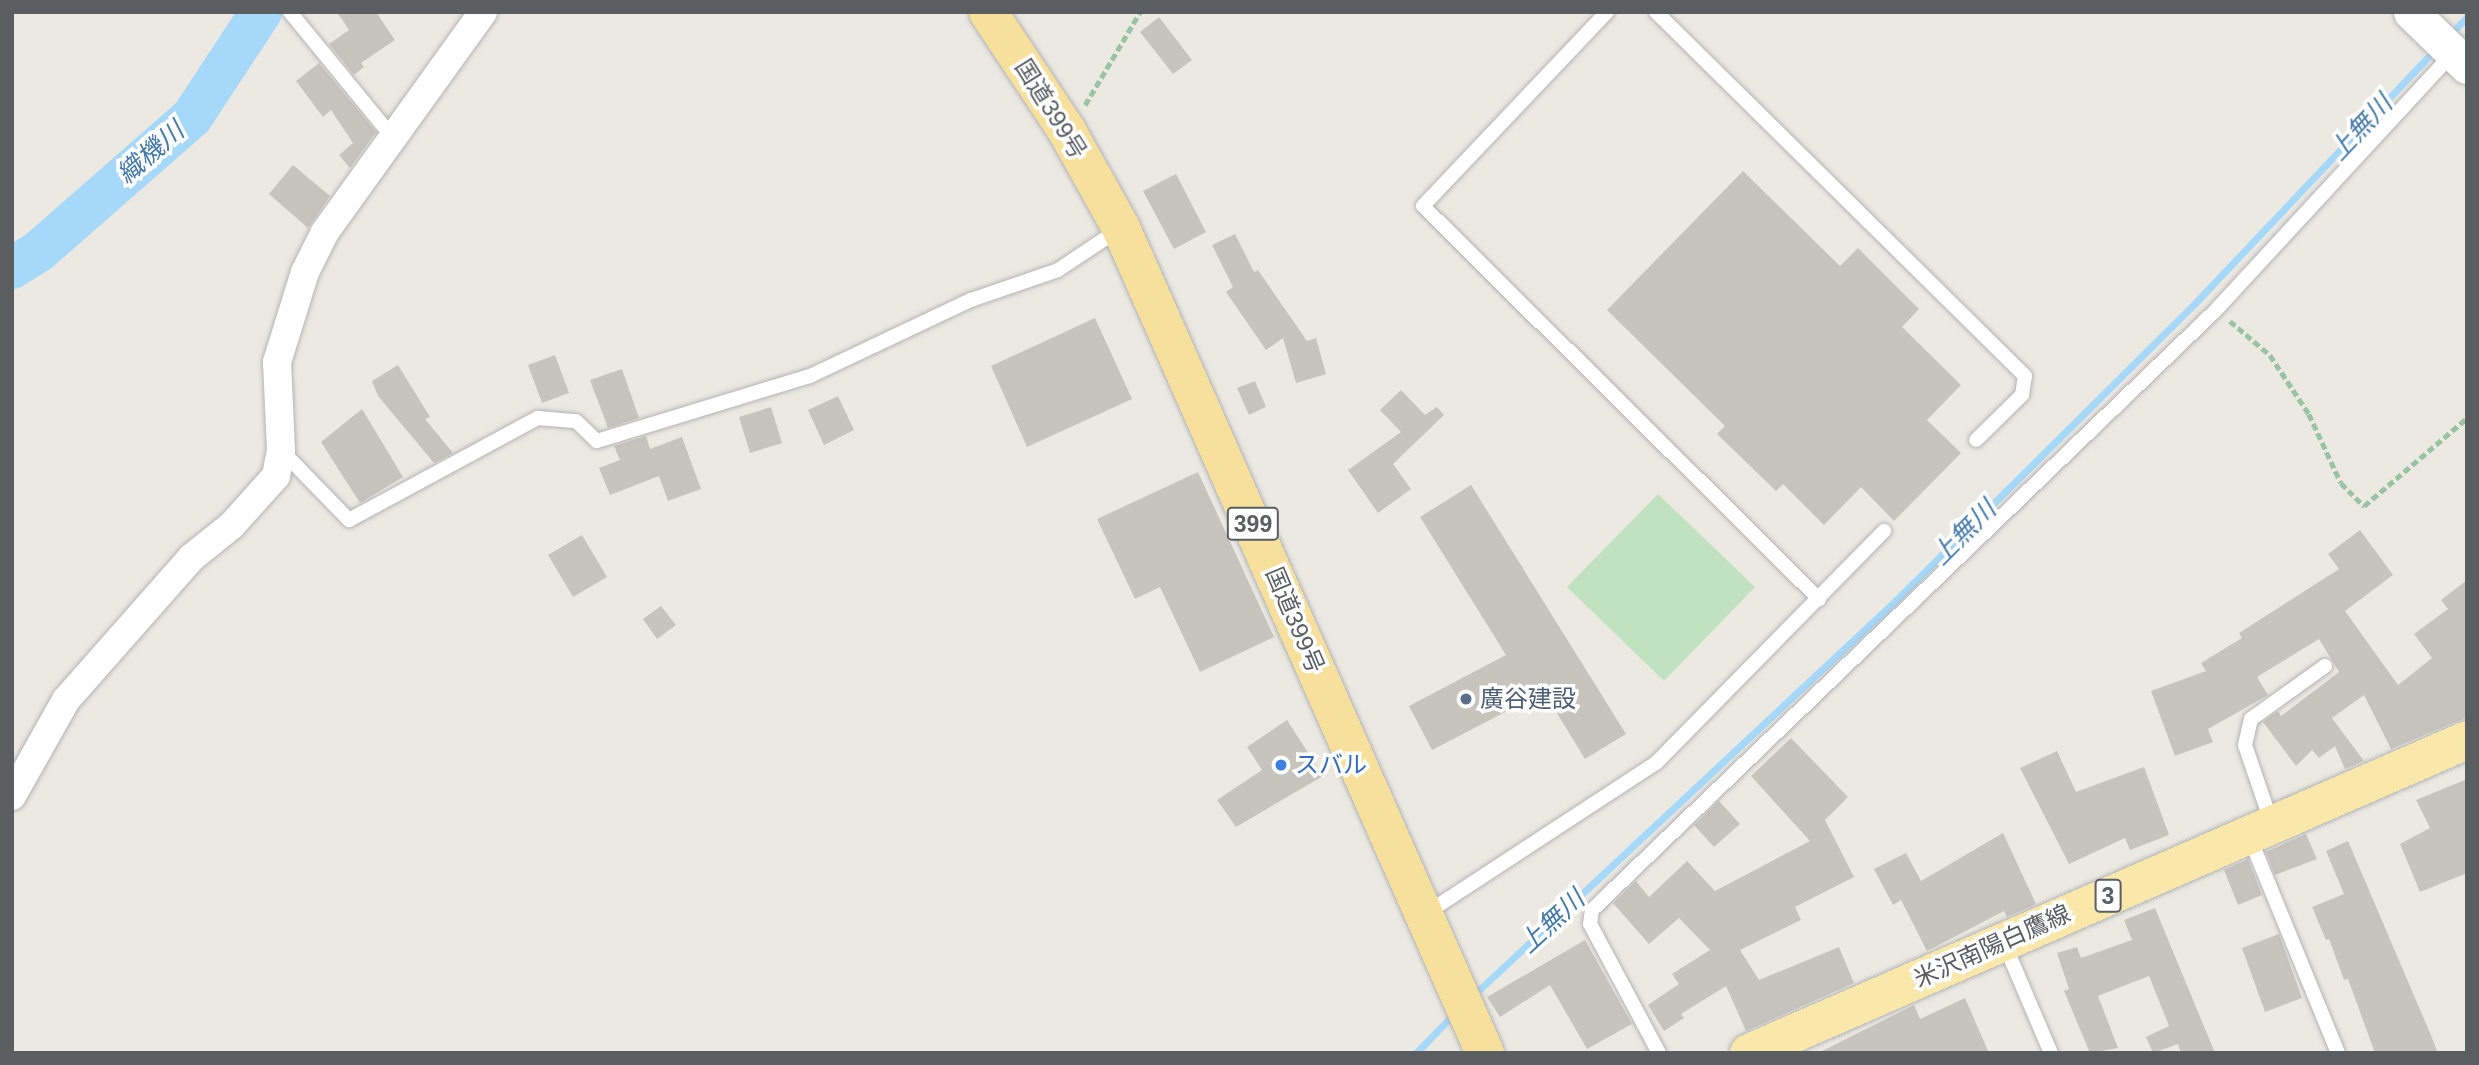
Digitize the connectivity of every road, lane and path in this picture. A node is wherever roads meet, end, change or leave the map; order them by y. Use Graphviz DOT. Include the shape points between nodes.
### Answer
graph roads {
  1 [pos="290,12"];
  2 [pos="483,12"];
  3 [pos="988,12"];
  4 [pos="1140,12"];
  5 [pos="1607,12"];
  6 [pos="1656,12"];
  7 [pos="2412,12"];
  8 [pos="2462,52"];
  9 [pos="1067,131"];
  10 [pos="393,138"];
  11 [pos="1121,228"];
  12 [pos="2214,312"];
  13 [pos="2467,418"];
  14 [pos="1976,440"];
  15 [pos="281,450"];
  16 [pos="1884,531"];
  17 [pos="1819,599"];
  18 [pos="2325,666"];
  19 [pos="2467,740"];
  20 [pos="12,796"];
  21 [pos="2260,830"];
  22 [pos="1423,915"];
  23 [pos="2004,941"];
  24 [pos="1485,1053"];
  25 [pos="1659,1053"];
  26 [pos="1749,1053"];
  27 [pos="2051,1053"];
  28 [pos="2338,1053"];
  1 -- 10 [label="lane"];
  2 -- 10 [label="street"];
  3 -- 9 [label="highway, 国道399号 / 399"];
  4 -- 9 [label="path"];
  5 -- 17 [label="lane" via="1423,206"];
  6 -- 14 [label="lane" via="2025,376 2022,395"];
  7 -- 8 [label="street"];
  8 -- 12 [label="lane"];
  9 -- 11 [label="highway, 国道399号 / 399"];
  10 -- 15 [label="street" via="325,232 289,314 277,362"];
  11 -- 15 [label="lane" via="1058,270 971,300 810,376 597,441 576,421 538,418 349,520"];
  11 -- 22 [label="highway, 国道399号 / 399"];
  12 -- 13 [label="path" via="2242,328 2270,355 2309,414 2341,483 2364,506"];
  12 -- 25 [label="lane" via="1592,910 1590,924"];
  15 -- 20 [label="street" via="276,476 256,502 191,558 66,700"];
  16 -- 17 [label="lane"];
  17 -- 22 [label="lane" via="1657,762"];
  18 -- 21 [label="lane" via="2250,719 2245,745"];
  19 -- 21 [label="main road, 米沢南陽白鷹線 / 3"];
  21 -- 23 [label="main road, 米沢南陽白鷹線 / 3"];
  21 -- 28 [label="lane"];
  22 -- 24 [label="highway, 国道399号 / 399"];
  23 -- 26 [label="main road, 米沢南陽白鷹線 / 3"];
  23 -- 27 [label="lane"];
}
